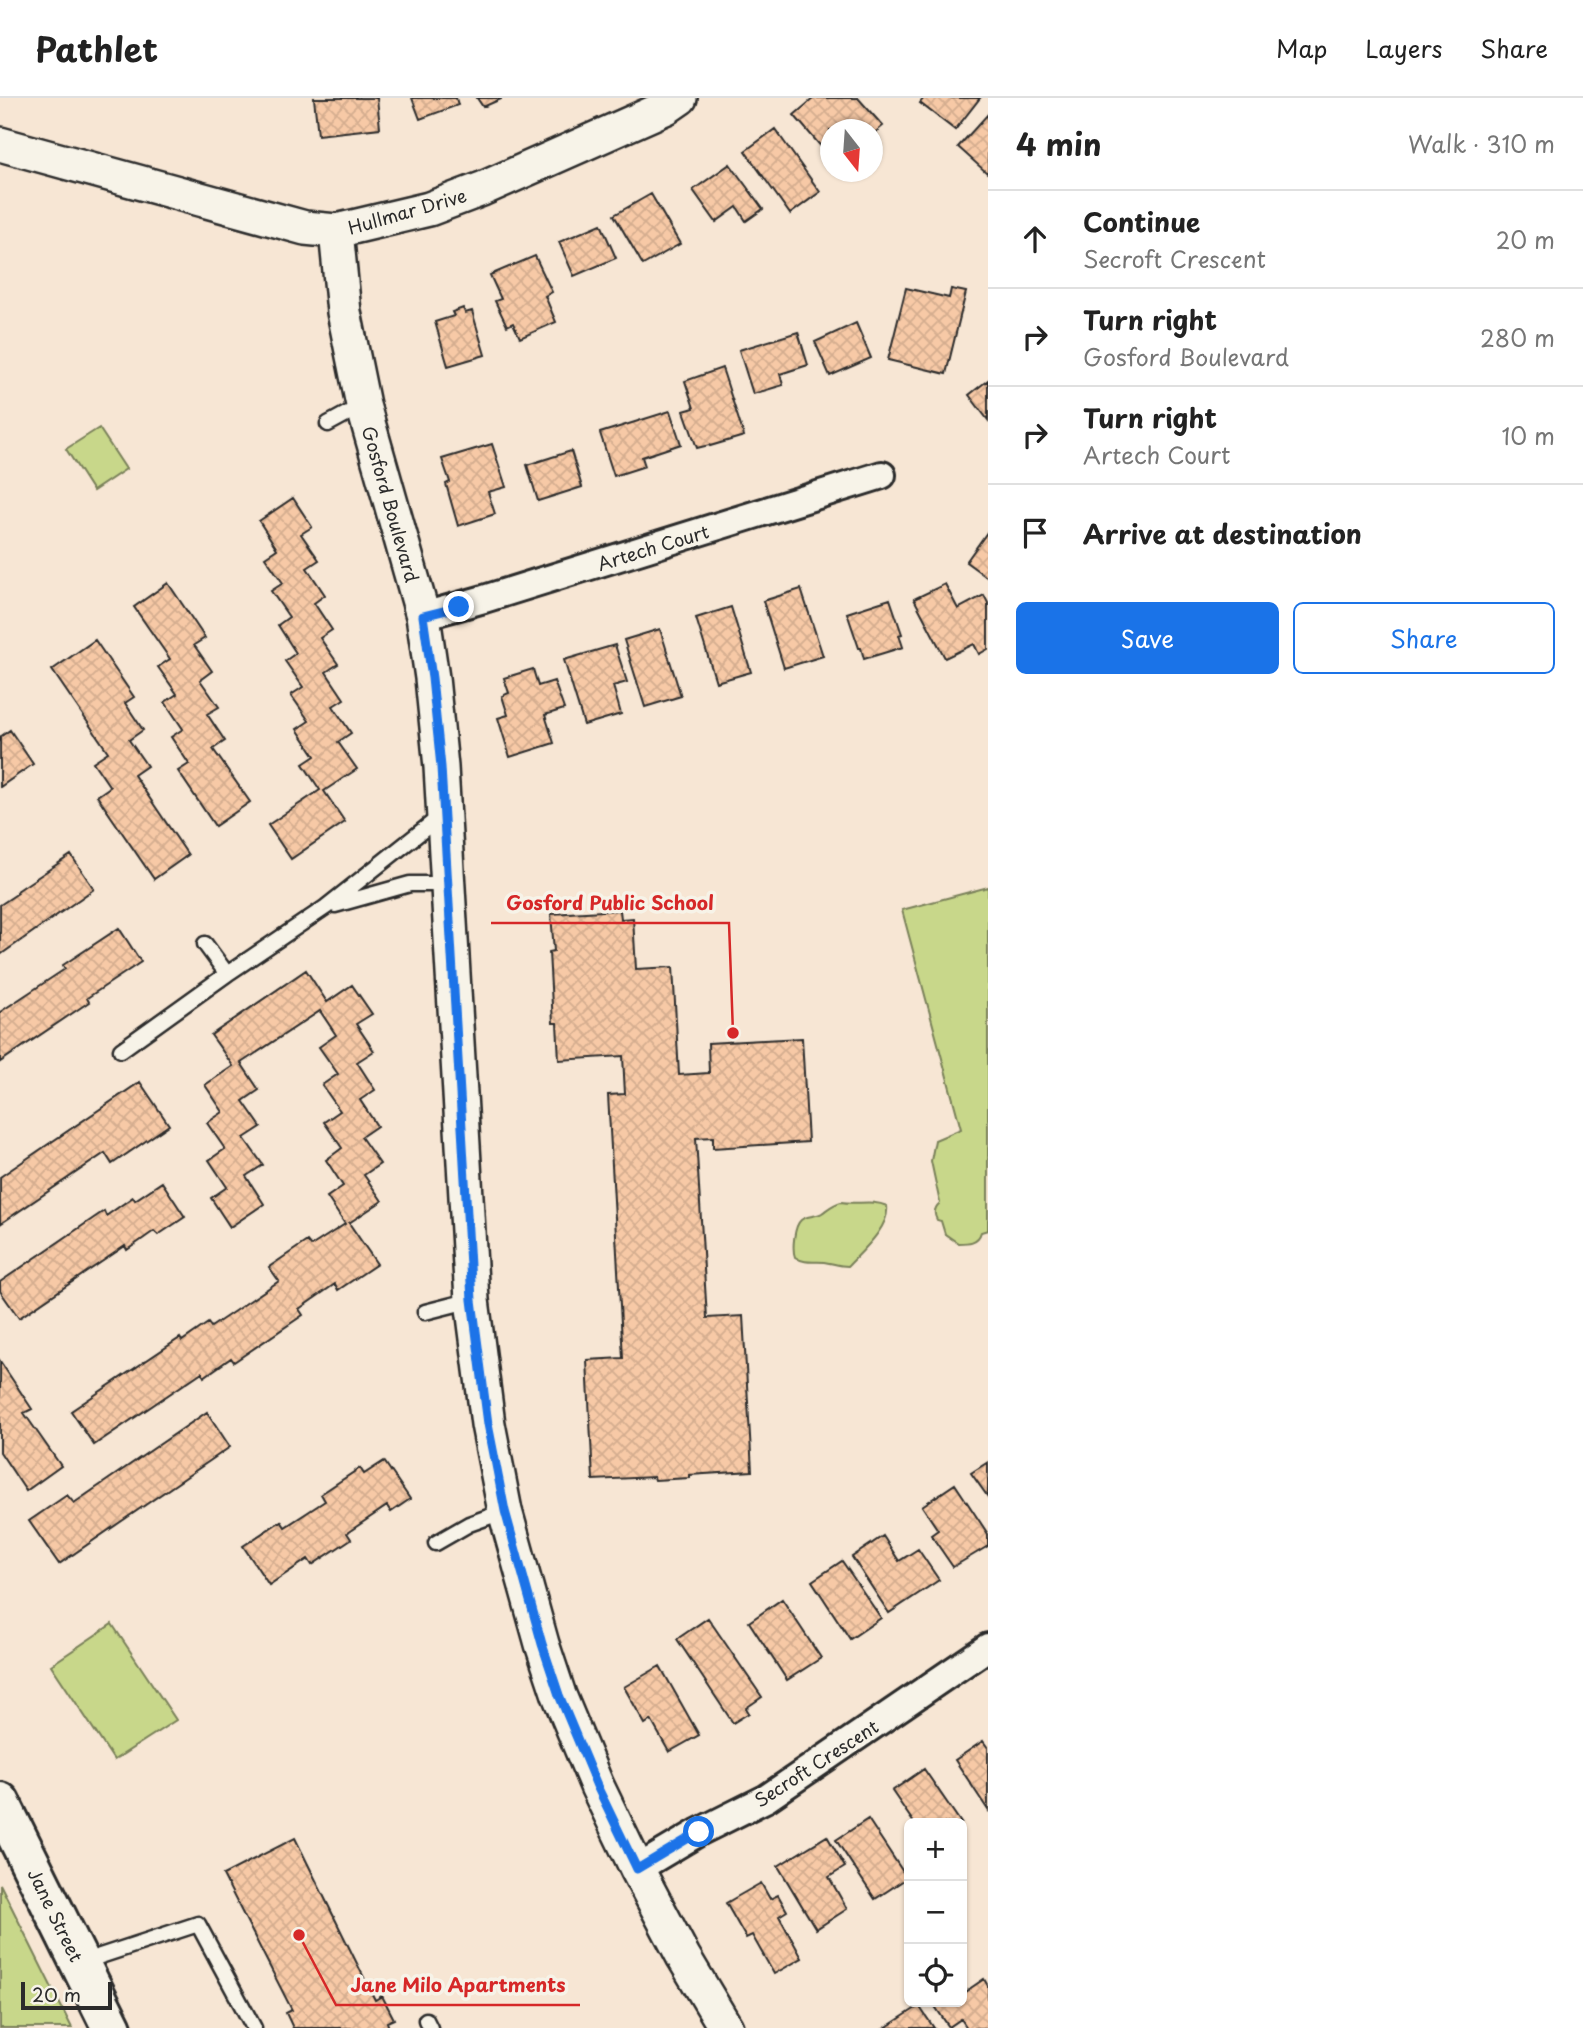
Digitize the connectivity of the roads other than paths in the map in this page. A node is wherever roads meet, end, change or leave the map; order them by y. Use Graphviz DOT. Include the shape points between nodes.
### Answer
graph roads {
  1 [pos="680,98"];
  2 [pos="0,144"];
  3 [pos="335,231"];
  4 [pos="363,405"];
  5 [pos="328,424"];
  6 [pos="881,475"];
  7 [pos="423,616"];
  8 [pos="443,814"];
  9 [pos="448,884"];
  10 [pos="327,907"];
  11 [pos="205,944"];
  12 [pos="228,974"];
  13 [pos="121,1049"];
  14 [pos="472,1300"];
  15 [pos="425,1312"];
  16 [pos="505,1511"];
  17 [pos="436,1544"];
  18 [pos="988,1647"];
  19 [pos="0,1802"];
  20 [pos="637,1869"];
  21 [pos="79,1962"];
  22 [pos="112,2028"];
  23 [pos="254,2028"];
  24 [pos="726,2028"];
  1 -- 3 [label="street, Hullmar Drive" via="482,189 429,209"];
  2 -- 3 [label="street, Hullmar Drive" via="305,228"];
  3 -- 4 [label="street, Gosford Boulevard" via="344,312"];
  4 -- 5 [label="lane"];
  4 -- 7 [label="street, Gosford Boulevard"];
  6 -- 7 [label="street, Artech Court"];
  7 -- 8 [label="street, Gosford Boulevard"];
  8 -- 9 [label="street, Gosford Boulevard"];
  8 -- 10 [label="lane"];
  9 -- 10 [label="lane" via="410,884"];
  9 -- 14 [label="street, Gosford Boulevard"];
  10 -- 12 [label="lane"];
  11 -- 12 [label="lane"];
  12 -- 13 [label="lane"];
  14 -- 15 [label="lane"];
  14 -- 16 [label="street, Gosford Boulevard"];
  16 -- 17 [label="lane" via="469,1524"];
  16 -- 20 [label="street, Gosford Boulevard" via="559,1695"];
  18 -- 20 [label="street, Secroft Crescent" via="767,1798"];
  19 -- 21 [label="main road, Jane Street"];
  20 -- 24 [label="street, Gosford Boulevard"];
  21 -- 22 [label="main road, Jane Street"];
  21 -- 23 [label="lane" via="198,1924"];
}
